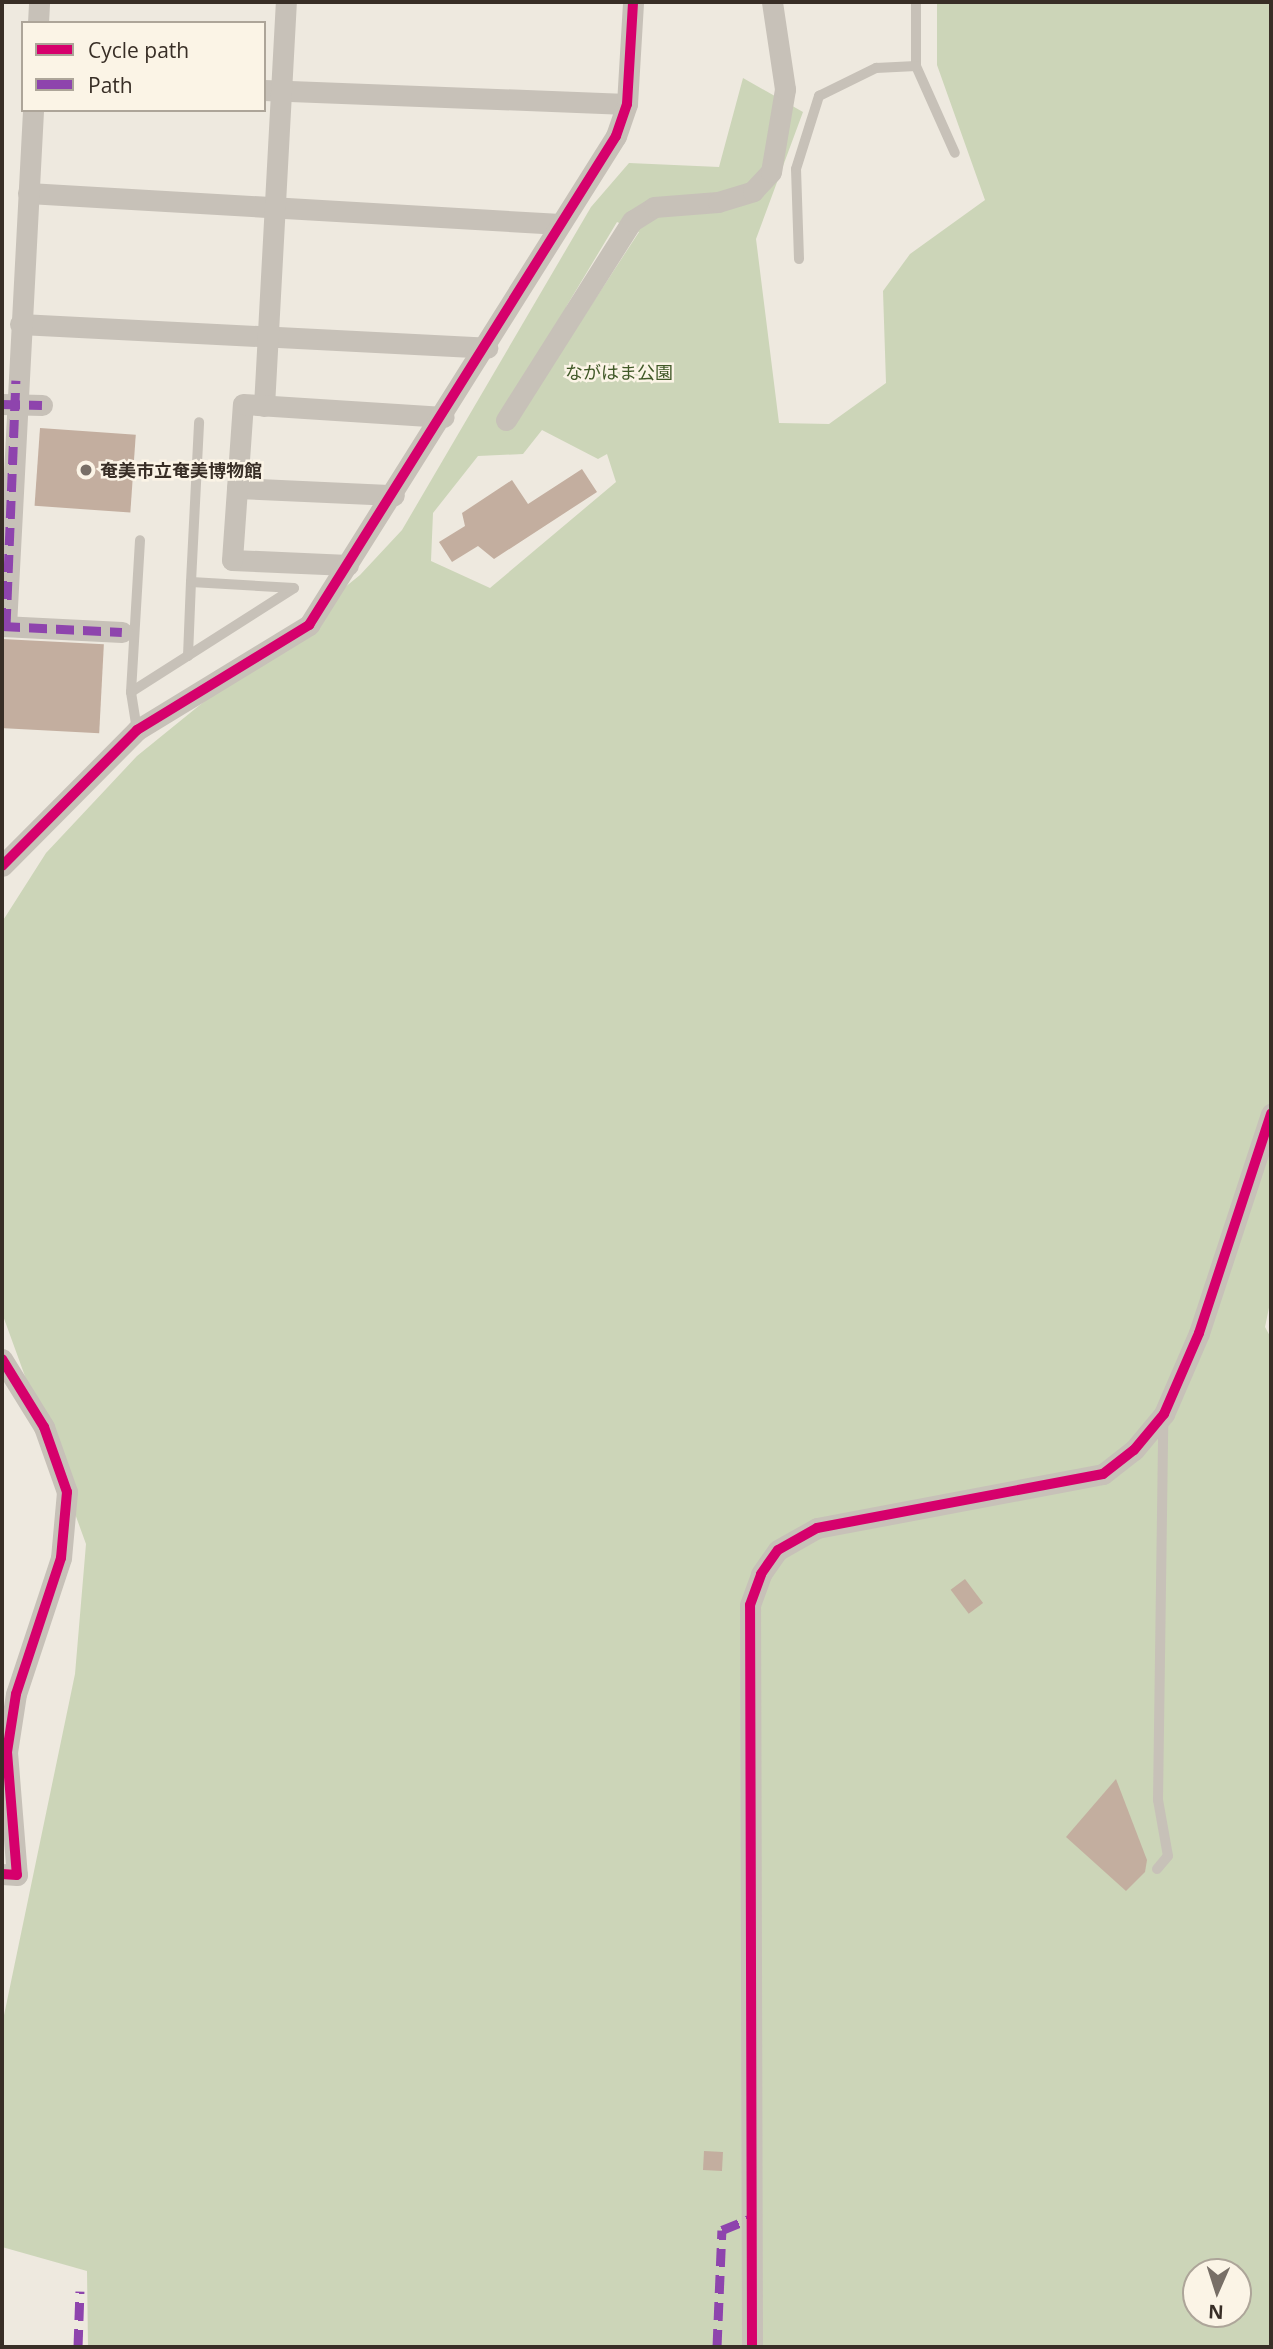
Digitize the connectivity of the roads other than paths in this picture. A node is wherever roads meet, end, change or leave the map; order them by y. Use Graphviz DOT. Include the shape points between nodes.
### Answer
graph roads {
  1 [pos="39,2"];
  2 [pos="286,2"];
  3 [pos="633,2"];
  4 [pos="772,2"];
  5 [pos="916,2"];
  6 [pos="38,21"];
  7 [pos="916,66"];
  8 [pos="272,90"];
  9 [pos="627,104"];
  10 [pos="33,112"];
  11 [pos="955,153"];
  12 [pos="28,193"];
  13 [pos="274,207"];
  14 [pos="560,224"];
  15 [pos="799,258"];
  16 [pos="20,324"];
  17 [pos="269,336"];
  18 [pos="487,348"];
  19 [pos="9,379"];
  20 [pos="9,404"];
  21 [pos="42,405"];
  22 [pos="264,406"];
  23 [pos="444,417"];
  24 [pos="506,420"];
  25 [pos="199,422"];
  26 [pos="7,442"];
  27 [pos="237,488"];
  28 [pos="394,495"];
  29 [pos="140,540"];
  30 [pos="348,565"];
  31 [pos="191,582"];
  32 [pos="4,626"];
  33 [pos="122,632"];
  34 [pos="188,656"];
  35 [pos="131,692"];
  36 [pos="137,730"];
  37 [pos="4,858"];
  38 [pos="1271,1114"];
  39 [pos="2,1359"];
  40 [pos="1164,1414"];
  41 [pos="1157,1869"];
  42 [pos="2,1874"];
  43 [pos="752,2347"];
  1 -- 6 [label="street"];
  2 -- 8 [label="street"];
  3 -- 9 [label="street"];
  4 -- 24 [label="street" via="785,89 771,172 753,191 718,202 654,207 632,221"];
  5 -- 7 [label="lane"];
  7 -- 11 [label="lane"];
  7 -- 15 [label="lane" via="876,68 819,96 796,169"];
  8 -- 9 [label="street"];
  8 -- 13 [label="street"];
  9 -- 14 [label="street" via="616,136"];
  10 -- 12 [label="street"];
  12 -- 13 [label="street"];
  12 -- 16 [label="street"];
  13 -- 14 [label="street"];
  13 -- 17 [label="street"];
  14 -- 18 [label="street"];
  16 -- 17 [label="street"];
  16 -- 19 [label="street"];
  17 -- 18 [label="street"];
  17 -- 22 [label="street"];
  18 -- 23 [label="street"];
  19 -- 20 [label="street"];
  20 -- 21 [label="street"];
  20 -- 26 [label="street"];
  22 -- 23 [label="street"];
  22 -- 27 [label="street" via="243,404"];
  23 -- 28 [label="street"];
  25 -- 31 [label="lane"];
  26 -- 32 [label="street"];
  27 -- 28 [label="street"];
  27 -- 30 [label="street" via="232,560"];
  28 -- 30 [label="street"];
  29 -- 35 [label="lane"];
  30 -- 36 [label="street" via="309,625"];
  31 -- 34 [label="lane"];
  31 -- 34 [label="lane" via="294,588"];
  32 -- 33 [label="street"];
  34 -- 35 [label="lane"];
  35 -- 36 [label="lane"];
  36 -- 37 [label="street"];
  38 -- 40 [label="street" via="1199,1333"];
  39 -- 42 [label="street" via="44,1427 67,1492 61,1558 16,1694 7,1752 17,1875"];
  40 -- 41 [label="lane" via="1158,1800 1168,1856"];
  40 -- 43 [label="street" via="1103,1474 817,1528 778,1550 761,1574 750,1605"];
}
